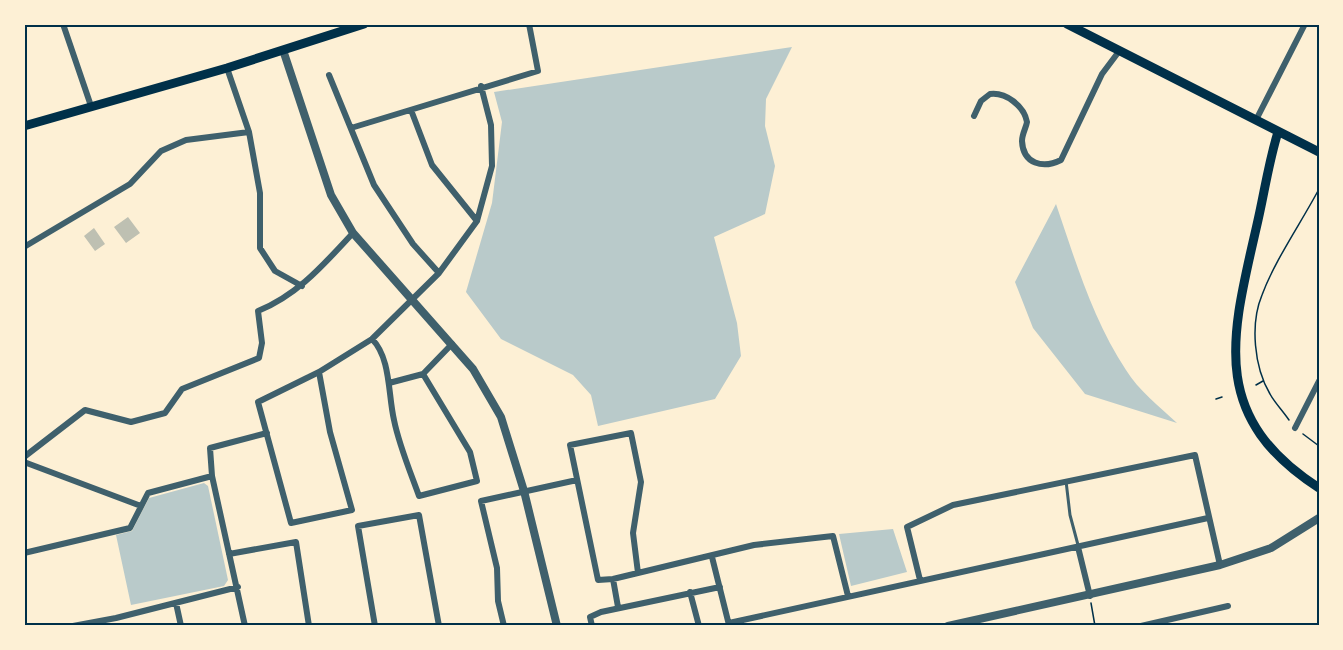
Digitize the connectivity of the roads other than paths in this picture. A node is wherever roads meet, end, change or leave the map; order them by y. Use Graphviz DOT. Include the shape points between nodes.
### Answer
graph roads {
  1 [pos="63,24"];
  2 [pos="364,24"];
  3 [pos="529,24"];
  4 [pos="1068,24"];
  5 [pos="1305,24"];
  6 [pos="283,50"];
  7 [pos="1120,50"];
  8 [pos="227,68"];
  9 [pos="328,75"];
  10 [pos="481,86"];
  11 [pos="91,106"];
  12 [pos="411,110"];
  13 [pos="974,116"];
  14 [pos="1256,120"];
  15 [pos="24,126"];
  16 [pos="351,128"];
  17 [pos="249,132"];
  18 [pos="1278,132"];
  19 [pos="1319,152"];
  20 [pos="477,221"];
  21 [pos="354,233"];
  22 [pos="24,247"];
  23 [pos="439,273"];
  24 [pos="302,286"];
  25 [pos="410,300"];
  26 [pos="372,339"];
  27 [pos="452,344"];
  28 [pos="319,372"];
  29 [pos="423,374"];
  30 [pos="1319,381"];
  31 [pos="389,383"];
  32 [pos="1295,428"];
  33 [pos="267,434"];
  34 [pos="24,457"];
  35 [pos="24,462"];
  36 [pos="213,476"];
  37 [pos="577,480"];
  38 [pos="1066,481"];
  39 [pos="1319,488"];
  40 [pos="524,491"];
  41 [pos="141,506"];
  42 [pos="1208,518"];
  43 [pos="1319,518"];
  44 [pos="1078,546"];
  45 [pos="24,553"];
  46 [pos="229,554"];
  47 [pos="712,557"];
  48 [pos="1220,565"];
  49 [pos="638,573"];
  50 [pos="613,579"];
  51 [pos="920,580"];
  52 [pos="238,587"];
  53 [pos="720,587"];
  54 [pos="690,592"];
  55 [pos="848,596"];
  56 [pos="1090,596"];
  57 [pos="176,603"];
  58 [pos="1228,606"];
  59 [pos="618,607"];
  60 [pos="116,618"];
  61 [pos="729,625"];
  62 [pos="73,626"];
  63 [pos="118,626"];
  64 [pos="181,626"];
  65 [pos="245,626"];
  66 [pos="309,626"];
  67 [pos="375,626"];
  68 [pos="439,626"];
  69 [pos="504,626"];
  70 [pos="557,626"];
  71 [pos="592,626"];
  72 [pos="699,626"];
  73 [pos="948,626"];
  74 [pos="1141,626"];
  1 -- 11 [label="street"];
  2 -- 6 [label="main road"];
  3 -- 10 [label="street" via="537,71"];
  4 -- 7 [label="main road"];
  5 -- 14 [label="street"];
  6 -- 8 [label="main road"];
  6 -- 21 [label="street" via="331,195"];
  7 -- 13 [label="street" via="1102,74 1061,160 1050,166 1037,164 1026,155 1022,138 1027,122 1016,103 1002,94 990,94 981,101"];
  7 -- 14 [label="main road"];
  8 -- 11 [label="main road"];
  8 -- 17 [label="street"];
  9 -- 16 [label="street"];
  10 -- 12 [label="street"];
  10 -- 20 [label="street" via="491,125 492,166"];
  11 -- 15 [label="main road"];
  12 -- 16 [label="street"];
  12 -- 20 [label="street" via="432,165"];
  14 -- 18 [label="main road"];
  16 -- 23 [label="street" via="374,185 413,244"];
  17 -- 22 [label="street" via="186,140 161,151 130,184"];
  17 -- 24 [label="street" via="260,193 260,248 274,271"];
  18 -- 19 [label="main road"];
  18 -- 39 [label="main road" via="1238,308 1235,363 1248,412 1259,431 1286,463"];
  20 -- 23 [label="street"];
  21 -- 24 [label="street"];
  21 -- 25 [label="street"];
  23 -- 25 [label="street"];
  24 -- 34 [label="street" via="281,302 258,311 262,343 259,358 182,389 165,413 131,422 86,410"];
  25 -- 26 [label="street"];
  25 -- 27 [label="street"];
  26 -- 28 [label="street"];
  26 -- 31 [label="street" via="378,345"];
  27 -- 29 [label="street"];
  27 -- 40 [label="street" via="473,369 501,417"];
  28 -- 33 [label="street" via="258,402"];
  28 -- 33 [label="street" via="330,432 352,510 291,524"];
  29 -- 31 [label="street"];
  29 -- 31 [label="street" via="470,452 477,482 419,496 394,420"];
  30 -- 32 [label="street"];
  33 -- 36 [label="street" via="210,448"];
  35 -- 41 [label="street"];
  36 -- 41 [label="street" via="148,493"];
  36 -- 46 [label="street"];
  37 -- 40 [label="street"];
  37 -- 49 [label="street" via="570,445 631,433 641,482 633,533"];
  37 -- 50 [label="street" via="598,580"];
  38 -- 42 [label="street" via="1195,455"];
  38 -- 44 [label="lane"];
  38 -- 51 [label="street" via="953,506 907,527"];
  40 -- 69 [label="street" via="481,501 498,567 498,601"];
  40 -- 70 [label="street"];
  41 -- 45 [label="street" via="130,528"];
  42 -- 44 [label="street"];
  42 -- 48 [label="street"];
  43 -- 48 [label="street" via="1271,548"];
  44 -- 51 [label="street"];
  44 -- 56 [label="street"];
  46 -- 52 [label="street"];
  46 -- 66 [label="street" via="296,542"];
  47 -- 49 [label="street"];
  47 -- 53 [label="street"];
  47 -- 55 [label="street" via="754,545 833,536"];
  48 -- 56 [label="street"];
  49 -- 50 [label="street"];
  50 -- 59 [label="street"];
  51 -- 55 [label="street"];
  52 -- 57 [label="street"];
  52 -- 65 [label="street"];
  53 -- 54 [label="street"];
  53 -- 61 [label="street"];
  54 -- 59 [label="street"];
  54 -- 72 [label="street"];
  55 -- 61 [label="street"];
  56 -- 73 [label="street"];
  57 -- 60 [label="street"];
  57 -- 64 [label="street"];
  58 -- 74 [label="street"];
  59 -- 71 [label="street" via="590,617"];
  60 -- 62 [label="street"];
  60 -- 63 [label="street"];
  67 -- 68 [label="street" via="358,526 419,515"];
}
